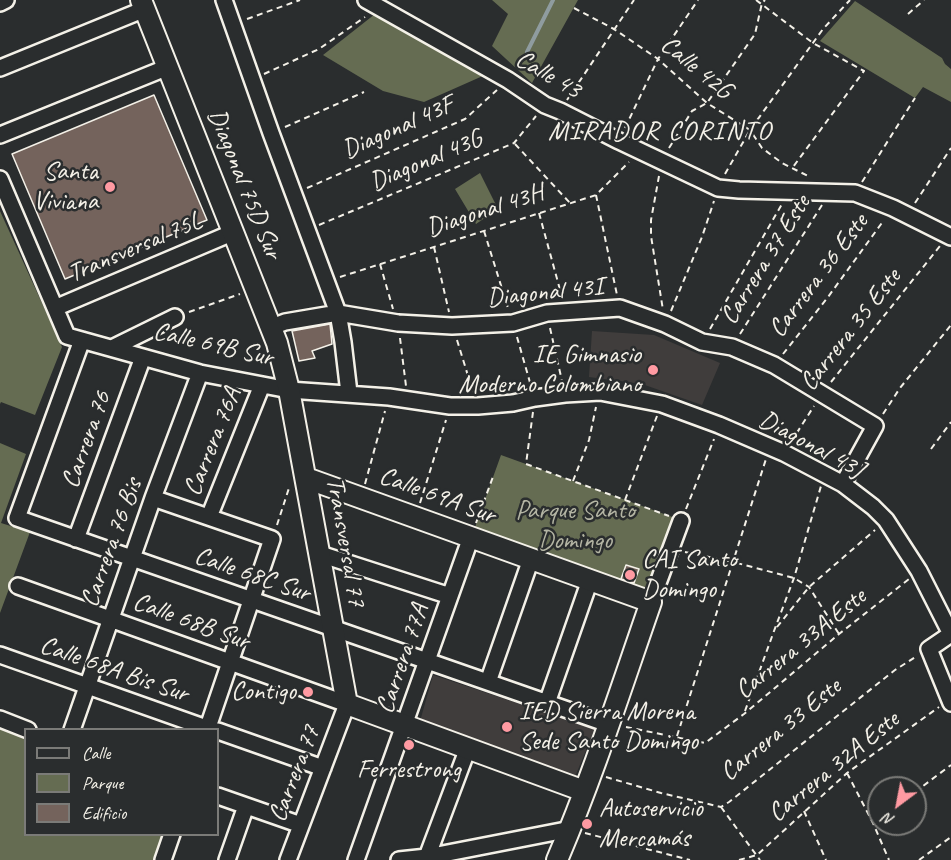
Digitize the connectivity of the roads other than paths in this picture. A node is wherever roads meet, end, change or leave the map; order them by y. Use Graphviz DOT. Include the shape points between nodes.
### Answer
graph roads {
  1 [pos="6,0"];
  2 [pos="224,0"];
  3 [pos="0,3"];
  4 [pos="143,4"];
  5 [pos="373,4"];
  6 [pos="168,67"];
  7 [pos="0,68"];
  8 [pos="0,135"];
  9 [pos="0,179"];
  10 [pos="234,232"];
  11 [pos="950,237"];
  12 [pos="55,309"];
  13 [pos="338,313"];
  14 [pos="175,317"];
  15 [pos="272,327"];
  16 [pos="82,340"];
  17 [pos="112,348"];
  18 [pos="143,357"];
  19 [pos="200,373"];
  20 [pos="262,385"];
  21 [pos="289,390"];
  22 [pos="349,393"];
  23 [pos="535,398"];
  24 [pos="298,482"];
  25 [pos="843,484"];
  26 [pos="153,498"];
  27 [pos="209,517"];
  28 [pos="681,521"];
  29 [pos="471,537"];
  30 [pos="76,539"];
  31 [pos="320,554"];
  32 [pos="132,558"];
  33 [pos="531,559"];
  34 [pos="590,580"];
  35 [pos="18,586"];
  36 [pos="450,596"];
  37 [pos="251,600"];
  38 [pos="651,602"];
  39 [pos="110,619"];
  40 [pos="333,629"];
  41 [pos="951,634"];
  42 [pos="0,655"];
  43 [pos="427,661"];
  44 [pos="230,662"];
  45 [pos="488,682"];
  46 [pos="87,685"];
  47 [pos="950,701"];
  48 [pos="546,703"];
  49 [pos="347,704"];
  50 [pos="0,719"];
  51 [pos="608,724"];
  52 [pos="405,725"];
  53 [pos="25,728"];
  54 [pos="72,728"];
  55 [pos="205,728"];
  56 [pos="212,728"];
  57 [pos="219,733"];
  58 [pos="468,748"];
  59 [pos="323,768"];
  60 [pos="584,791"];
  61 [pos="219,796"];
  62 [pos="246,806"];
  63 [pos="301,825"];
  64 [pos="571,829"];
  65 [pos="171,836"];
  66 [pos="427,857"];
  67 [pos="163,860"];
  68 [pos="227,860"];
  69 [pos="288,860"];
  70 [pos="356,860"];
  71 [pos="399,860"];
  72 [pos="557,860"];
  1 -- 3 [label="street"];
  2 -- 13 [label="street"];
  4 -- 6 [label="street, Diagonal 75D Sur"];
  4 -- 7 [label="street"];
  5 -- 11 [label="street, Calle 43" via="545,105 718,188 855,193 893,207"];
  6 -- 8 [label="street"];
  6 -- 10 [label="street, Diagonal 75D Sur"];
  9 -- 12 [label="street"];
  10 -- 12 [label="street, Transversal 75L"];
  10 -- 15 [label="street, Diagonal 75D Sur"];
  12 -- 16 [label="street, Calle 69B Sur" via="67,336"];
  13 -- 15 [label="street"];
  13 -- 22 [label="street"];
  13 -- 25 [label="street, Diagonal 43I" via="398,324 452,326 513,323 566,311 620,308 702,342 732,347 774,365 875,426"];
  14 -- 17 [label="street"];
  15 -- 21 [label="street, Diagonal 75D Sur"];
  16 -- 17 [label="street, Calle 69B Sur"];
  16 -- 30 [label="street, Calle 68C Sur" via="17,518"];
  17 -- 18 [label="street, Calle 69B Sur"];
  18 -- 19 [label="street, Calle 69B Sur"];
  18 -- 30 [label="street, Carrera 76"];
  19 -- 20 [label="street, Calle 69B Sur"];
  19 -- 26 [label="street, Carrera 76 Bis"];
  20 -- 21 [label="street, Calle 69B Sur"];
  20 -- 27 [label="street, Carrera 76A"];
  21 -- 22 [label="street, Calle 69B Sur"];
  21 -- 24 [label="street, Transversal 77"];
  22 -- 23 [label="street, Calle 69B Sur" via="450,406"];
  23 -- 25 [label="street, Diagonal 43J" via="600,392 662,404 777,450"];
  24 -- 29 [label="street, Calle 69A Sur" via="361,498"];
  24 -- 31 [label="street, Transversal 77"];
  25 -- 41 [label="street, Diagonal 43J" via="886,520 919,571"];
  26 -- 27 [label="street"];
  26 -- 32 [label="street, Carrera 76 Bis"];
  27 -- 37 [label="street" via="272,539"];
  28 -- 38 [label="street"];
  29 -- 33 [label="street, Calle 69A Sur"];
  29 -- 36 [label="street, Carrera 77A"];
  30 -- 32 [label="street, Calle 68C Sur"];
  31 -- 36 [label="street"];
  31 -- 40 [label="street, Transversal 77"];
  32 -- 37 [label="street, Calle 68C Sur"];
  32 -- 39 [label="street, Carrera 76 Bis"];
  33 -- 34 [label="street, Calle 69A Sur"];
  33 -- 45 [label="street"];
  34 -- 38 [label="street, Calle 69A Sur"];
  34 -- 48 [label="street"];
  35 -- 39 [label="street, Calle 68B Sur"];
  36 -- 43 [label="street, Carrera 77A"];
  37 -- 40 [label="street, Calle 68C Sur"];
  37 -- 44 [label="street"];
  38 -- 51 [label="street"];
  39 -- 44 [label="street, Calle 68B Sur"];
  39 -- 46 [label="street, Carrera 76 Bis"];
  40 -- 43 [label="street, Calle 68C Sur"];
  40 -- 49 [label="street, Transversal 77"];
  41 -- 47 [label="street" via="929,649"];
  42 -- 46 [label="street, Calle 68A Bis Sur"];
  43 -- 45 [label="street, Calle 68C Sur"];
  43 -- 52 [label="street, Carrera 77A"];
  44 -- 49 [label="street, Calle 68B Sur"];
  44 -- 56 [label="street"];
  45 -- 48 [label="street, Calle 68C Sur"];
  46 -- 54 [label="street, Carrera 76 Bis"];
  46 -- 55 [label="street, Calle 68A Bis Sur"];
  48 -- 51 [label="street, Calle 68C Sur"];
  49 -- 52 [label="street"];
  49 -- 59 [label="street, Carrera 77"];
  50 -- 53 [label="street"];
  51 -- 60 [label="street"];
  52 -- 58 [label="street"];
  52 -- 70 [label="street, Carrera 77A"];
  57 -- 59 [label="street, Calle 68A Bis Sur"];
  58 -- 60 [label="street"];
  58 -- 66 [label="street"];
  59 -- 63 [label="street, Carrera 77"];
  60 -- 64 [label="street"];
  61 -- 62 [label="street"];
  62 -- 63 [label="street"];
  62 -- 68 [label="street"];
  63 -- 69 [label="street, Carrera 77"];
  64 -- 66 [label="street"];
  64 -- 72 [label="street"];
  65 -- 67 [label="street"];
  66 -- 71 [label="street"];
}
